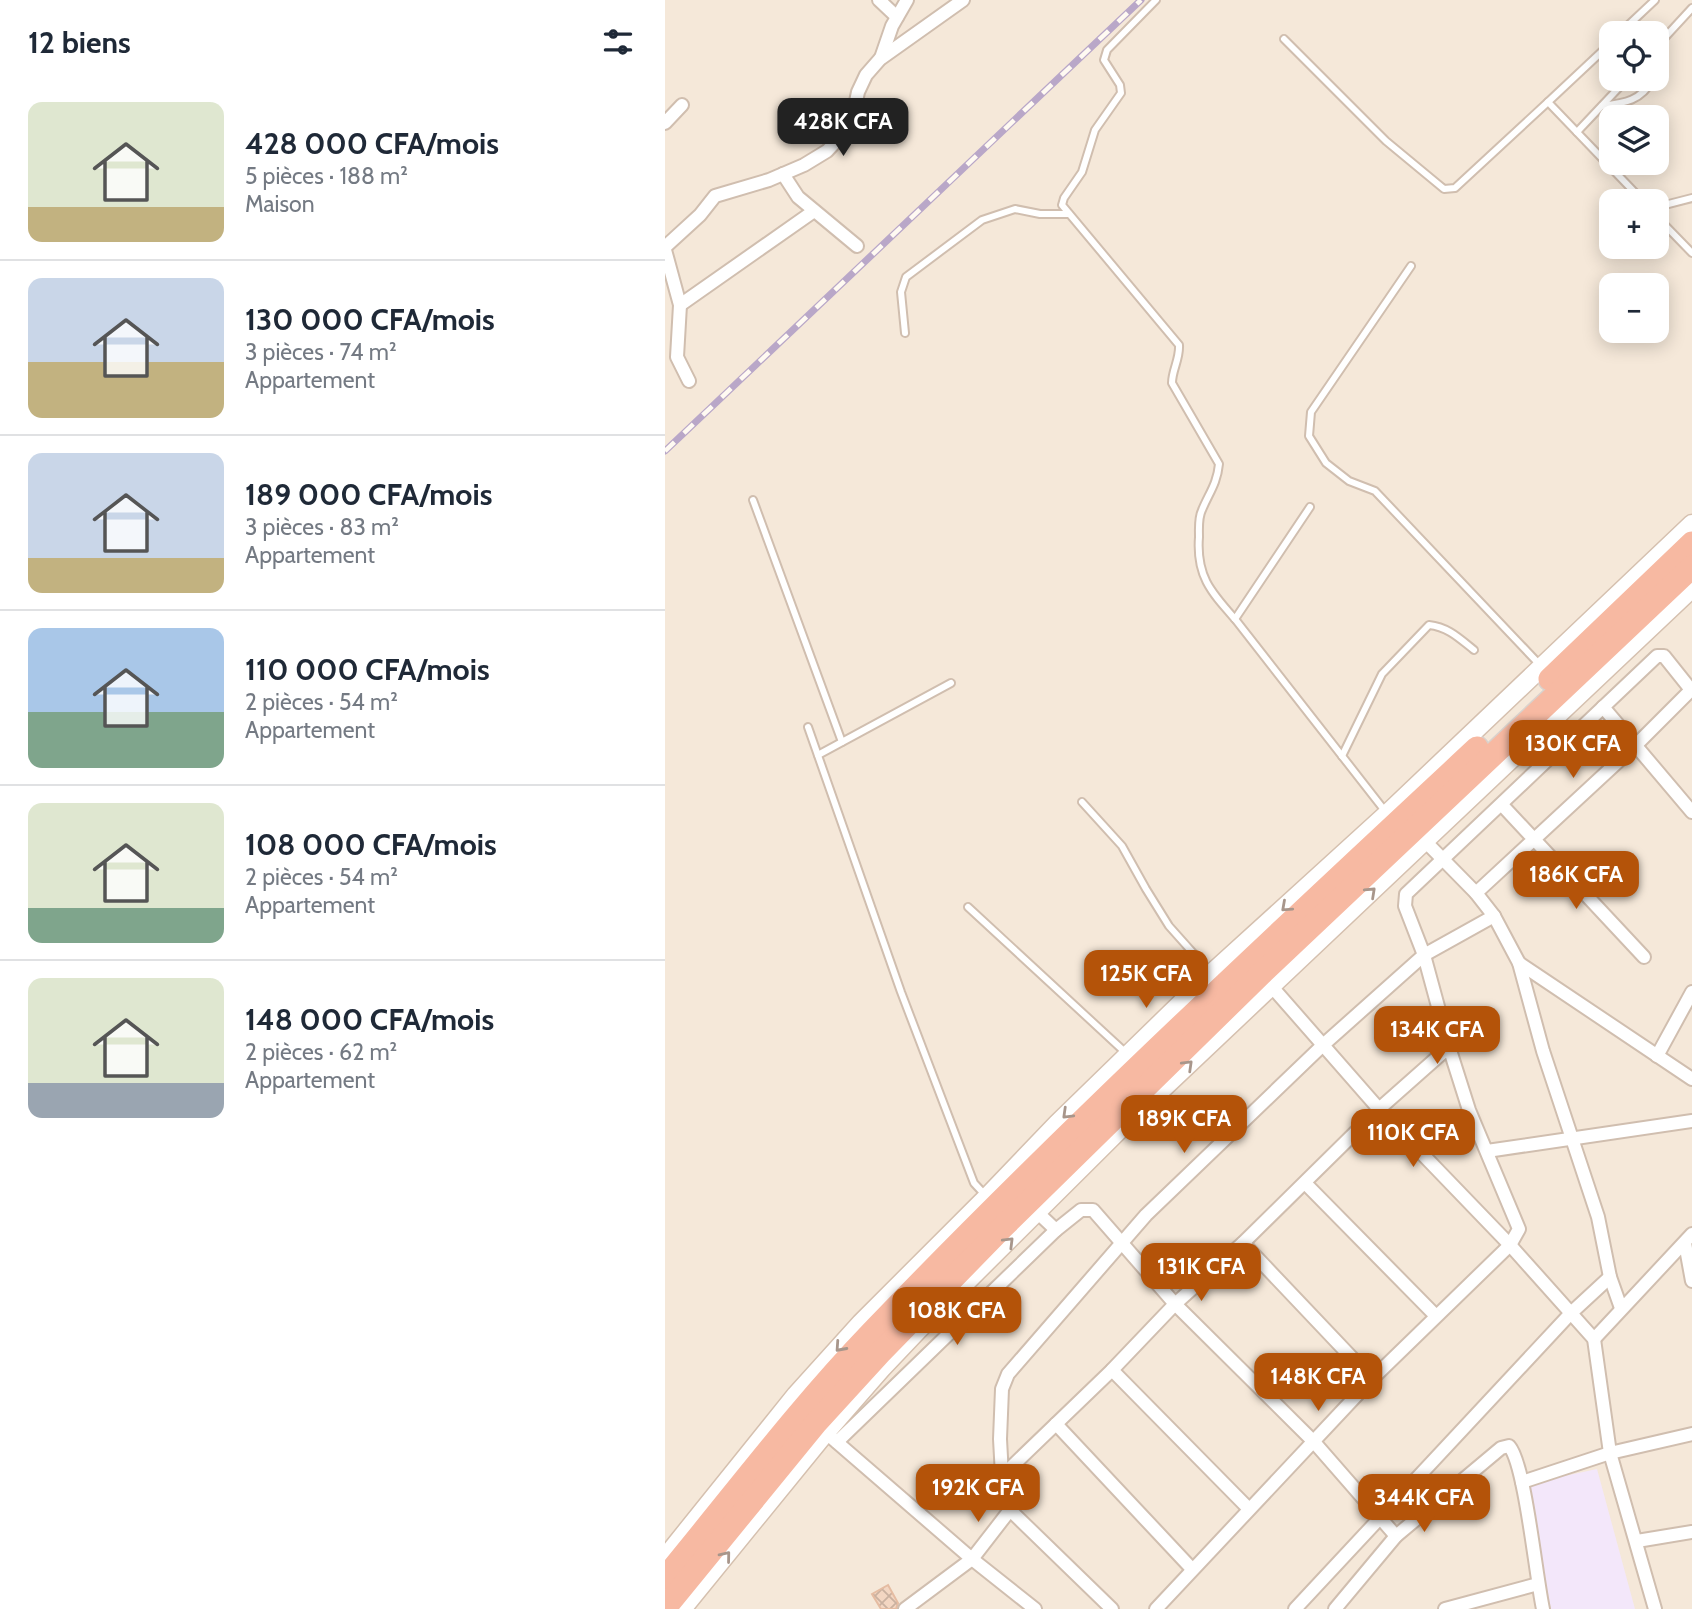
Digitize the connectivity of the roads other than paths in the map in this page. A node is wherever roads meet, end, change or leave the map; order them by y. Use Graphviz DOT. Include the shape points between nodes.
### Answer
graph roads {
  1 [pos="879,0"];
  2 [pos="907,0"];
  3 [pos="963,0"];
  4 [pos="1156,0"];
  5 [pos="1655,0"];
  6 [pos="1692,8"];
  7 [pos="897,17"];
  8 [pos="1633,21"];
  9 [pos="1669,33"];
  10 [pos="1284,39"];
  11 [pos="1599,54"];
  12 [pos="880,59"];
  13 [pos="1616,91"];
  14 [pos="1644,91"];
  15 [pos="1548,102"];
  16 [pos="682,105"];
  17 [pos="1603,105"];
  18 [pos="1610,105"];
  19 [pos="1599,109"];
  20 [pos="665,122"];
  21 [pos="1577,132"];
  22 [pos="783,174"];
  23 [pos="1632,189"];
  24 [pos="1692,198"];
  25 [pos="1669,204"];
  26 [pos="814,211"];
  27 [pos="1069,214"];
  28 [pos="1669,229"];
  29 [pos="857,246"];
  30 [pos="665,248"];
  31 [pos="1692,253"];
  32 [pos="1411,265"];
  33 [pos="680,304"];
  34 [pos="905,333"];
  35 [pos="689,381"];
  36 [pos="753,500"];
  37 [pos="1310,507"];
  38 [pos="1692,524"];
  39 [pos="1692,543"];
  40 [pos="1692,567"];
  41 [pos="1692,588"];
  42 [pos="1235,619"];
  43 [pos="1474,650"];
  44 [pos="1547,672"];
  45 [pos="951,683"];
  46 [pos="1692,690"];
  47 [pos="1603,707"];
  48 [pos="808,727"];
  49 [pos="842,742"];
  50 [pos="1636,745"];
  51 [pos="818,755"];
  52 [pos="1342,756"];
  53 [pos="1082,802"];
  54 [pos="1501,806"];
  55 [pos="1692,812"];
  56 [pos="1406,827"];
  57 [pos="1533,841"];
  58 [pos="1443,859"];
  59 [pos="1476,893"];
  60 [pos="968,907"];
  61 [pos="1494,916"];
  62 [pos="1424,955"];
  63 [pos="1644,957"];
  64 [pos="1519,963"];
  65 [pos="1211,974"];
  66 [pos="1266,980"];
  67 [pos="1692,992"];
  68 [pos="1323,1045"];
  69 [pos="1449,1047"];
  70 [pos="1657,1056"];
  71 [pos="1133,1060"];
  72 [pos="1692,1079"];
  73 [pos="1379,1109"];
  74 [pos="1692,1121"];
  75 [pos="1117,1123"];
  76 [pos="1570,1139"];
  77 [pos="1487,1151"];
  78 [pos="1305,1183"];
  79 [pos="993,1201"];
  80 [pos="1038,1213"];
  81 [pos="1056,1230"];
  82 [pos="1688,1239"];
  83 [pos="1243,1243"];
  84 [pos="1122,1244"];
  85 [pos="1510,1245"];
  86 [pos="1610,1278"];
  87 [pos="1692,1281"];
  88 [pos="1175,1304"];
  89 [pos="1621,1308"];
  90 [pos="1571,1313"];
  91 [pos="1436,1317"];
  92 [pos="1594,1339"];
  93 [pos="1112,1370"];
  94 [pos="1372,1378"];
  95 [pos="816,1420"];
  96 [pos="1056,1424"];
  97 [pos="1692,1434"];
  98 [pos="1314,1442"];
  99 [pos="1610,1453"];
  100 [pos="1003,1475"];
  101 [pos="1522,1482"];
  102 [pos="1249,1509"];
  103 [pos="1010,1510"];
  104 [pos="1380,1517"];
  105 [pos="1692,1532"];
  106 [pos="1396,1536"];
  107 [pos="1637,1541"];
  108 [pos="665,1558"];
  109 [pos="972,1559"];
  110 [pos="1192,1569"];
  111 [pos="665,1578"];
  112 [pos="1538,1584"];
  113 [pos="665,1608"];
  114 [pos="682,1609"];
  115 [pos="905,1609"];
  116 [pos="1035,1609"];
  117 [pos="1112,1609"];
  118 [pos="1156,1609"];
  119 [pos="1295,1609"];
  120 [pos="1335,1609"];
  121 [pos="1445,1609"];
  122 [pos="1543,1609"];
  123 [pos="1655,1609"];
  1 -- 7 [label="street"];
  2 -- 7 [label="street"];
  3 -- 12 [label="street"];
  4 -- 27 [label="lane" via="1107,50 1104,60 1121,93 1095,130 1082,172 1064,198 1062,205"];
  5 -- 8 [label="lane"];
  6 -- 9 [label="lane"];
  7 -- 12 [label="street"];
  10 -- 15 [label="lane" via="1386,141 1449,190"];
  11 -- 15 [label="lane"];
  12 -- 22 [label="street" via="866,75 841,136 815,158"];
  13 -- 17 [label="lane"];
  14 -- 18 [label="lane" via="1636,99"];
  15 -- 21 [label="lane"];
  16 -- 20 [label="street"];
  19 -- 21 [label="lane"];
  21 -- 23 [label="lane"];
  22 -- 26 [label="street"];
  22 -- 30 [label="street" via="715,196"];
  24 -- 25 [label="lane"];
  26 -- 29 [label="street"];
  26 -- 33 [label="street"];
  27 -- 34 [label="lane" via="1015,209 982,220 906,276 901,292"];
  27 -- 42 [label="lane" via="1179,345 1172,383 1219,464 1218,480 1200,513 1200,569 1210,591"];
  28 -- 31 [label="lane"];
  30 -- 33 [label="street"];
  32 -- 44 [label="lane" via="1311,412 1309,436 1326,463 1349,481 1375,491"];
  33 -- 35 [label="street" via="677,357"];
  36 -- 49 [label="lane"];
  37 -- 42 [label="lane"];
  38 -- 44 [label="street"];
  39 -- 44 [label="highway"];
  40 -- 56 [label="highway"];
  41 -- 56 [label="street"];
  42 -- 52 [label="lane"];
  43 -- 52 [label="lane" via="1452,632 1429,625 1383,674"];
  44 -- 56 [label="highway"];
  45 -- 49 [label="lane"];
  46 -- 47 [label="street" via="1664,656 1657,656"];
  46 -- 50 [label="street"];
  47 -- 50 [label="street"];
  47 -- 54 [label="street"];
  48 -- 51 [label="lane"];
  49 -- 51 [label="lane"];
  50 -- 55 [label="street"];
  50 -- 57 [label="street"];
  51 -- 79 [label="lane" via="974,1183"];
  52 -- 56 [label="lane"];
  53 -- 65 [label="lane" via="1122,846 1169,926"];
  54 -- 57 [label="street"];
  54 -- 58 [label="street"];
  56 -- 58 [label="street"];
  56 -- 65 [label="street, one-way"];
  66 -- 56 [label="highway, one-way"];
  56 -- 71 [label="highway"];
  57 -- 59 [label="street"];
  57 -- 63 [label="street"];
  58 -- 59 [label="street"];
  58 -- 62 [label="street" via="1406,894"];
  59 -- 61 [label="street"];
  60 -- 71 [label="lane"];
  61 -- 62 [label="street"];
  61 -- 64 [label="street"];
  62 -- 68 [label="street"];
  62 -- 69 [label="street"];
  64 -- 70 [label="street"];
  64 -- 76 [label="street"];
  65 -- 71 [label="street"];
  66 -- 68 [label="street"];
  75 -- 66 [label="highway, one-way"];
  67 -- 70 [label="street"];
  68 -- 73 [label="street"];
  68 -- 84 [label="street" via="1146,1214"];
  69 -- 73 [label="street"];
  69 -- 77 [label="street"];
  70 -- 72 [label="street"];
  71 -- 79 [label="highway, one-way"];
  73 -- 78 [label="street"];
  73 -- 85 [label="street"];
  74 -- 76 [label="street"];
  75 -- 80 [label="street"];
  75 -- 95 [label="highway"];
  76 -- 77 [label="street"];
  76 -- 86 [label="street" via="1598,1217"];
  77 -- 85 [label="street" via="1519,1229"];
  78 -- 83 [label="street"];
  78 -- 91 [label="street"];
  79 -- 95 [label="highway, one-way" via="866,1328"];
  80 -- 81 [label="street"];
  95 -- 80 [label="street, one-way" via="910,1339"];
  81 -- 84 [label="street" via="1087,1208"];
  81 -- 95 [label="street"];
  82 -- 87 [label="street"];
  82 -- 89 [label="street"];
  83 -- 88 [label="street"];
  83 -- 94 [label="street"];
  84 -- 88 [label="street"];
  84 -- 100 [label="street" via="1008,1374 1002,1389"];
  85 -- 90 [label="street"];
  85 -- 91 [label="street"];
  86 -- 89 [label="street"];
  86 -- 90 [label="street"];
  88 -- 93 [label="street"];
  88 -- 98 [label="street"];
  89 -- 92 [label="street"];
  90 -- 92 [label="street"];
  90 -- 104 [label="street"];
  91 -- 94 [label="street"];
  92 -- 99 [label="street"];
  93 -- 96 [label="street"];
  93 -- 102 [label="street"];
  94 -- 98 [label="street"];
  95 -- 108 [label="street"];
  95 -- 109 [label="street"];
  95 -- 111 [label="highway"];
  95 -- 113 [label="highway"];
  114 -- 95 [label="street, one-way"];
  96 -- 100 [label="street"];
  96 -- 110 [label="street"];
  97 -- 99 [label="street"];
  98 -- 102 [label="street"];
  98 -- 104 [label="street"];
  99 -- 101 [label="street"];
  99 -- 107 [label="street"];
  100 -- 103 [label="street" via="1003,1494"];
  101 -- 106 [label="street" via="1514,1451 1509,1446 1501,1448"];
  101 -- 112 [label="street"];
  102 -- 110 [label="street"];
  103 -- 109 [label="street"];
  103 -- 117 [label="street"];
  104 -- 106 [label="street"];
  104 -- 119 [label="street"];
  105 -- 107 [label="street"];
  106 -- 120 [label="street"];
  107 -- 123 [label="street"];
  109 -- 115 [label="street"];
  109 -- 116 [label="street"];
  110 -- 118 [label="street"];
  112 -- 121 [label="street"];
  112 -- 122 [label="street"];
}
